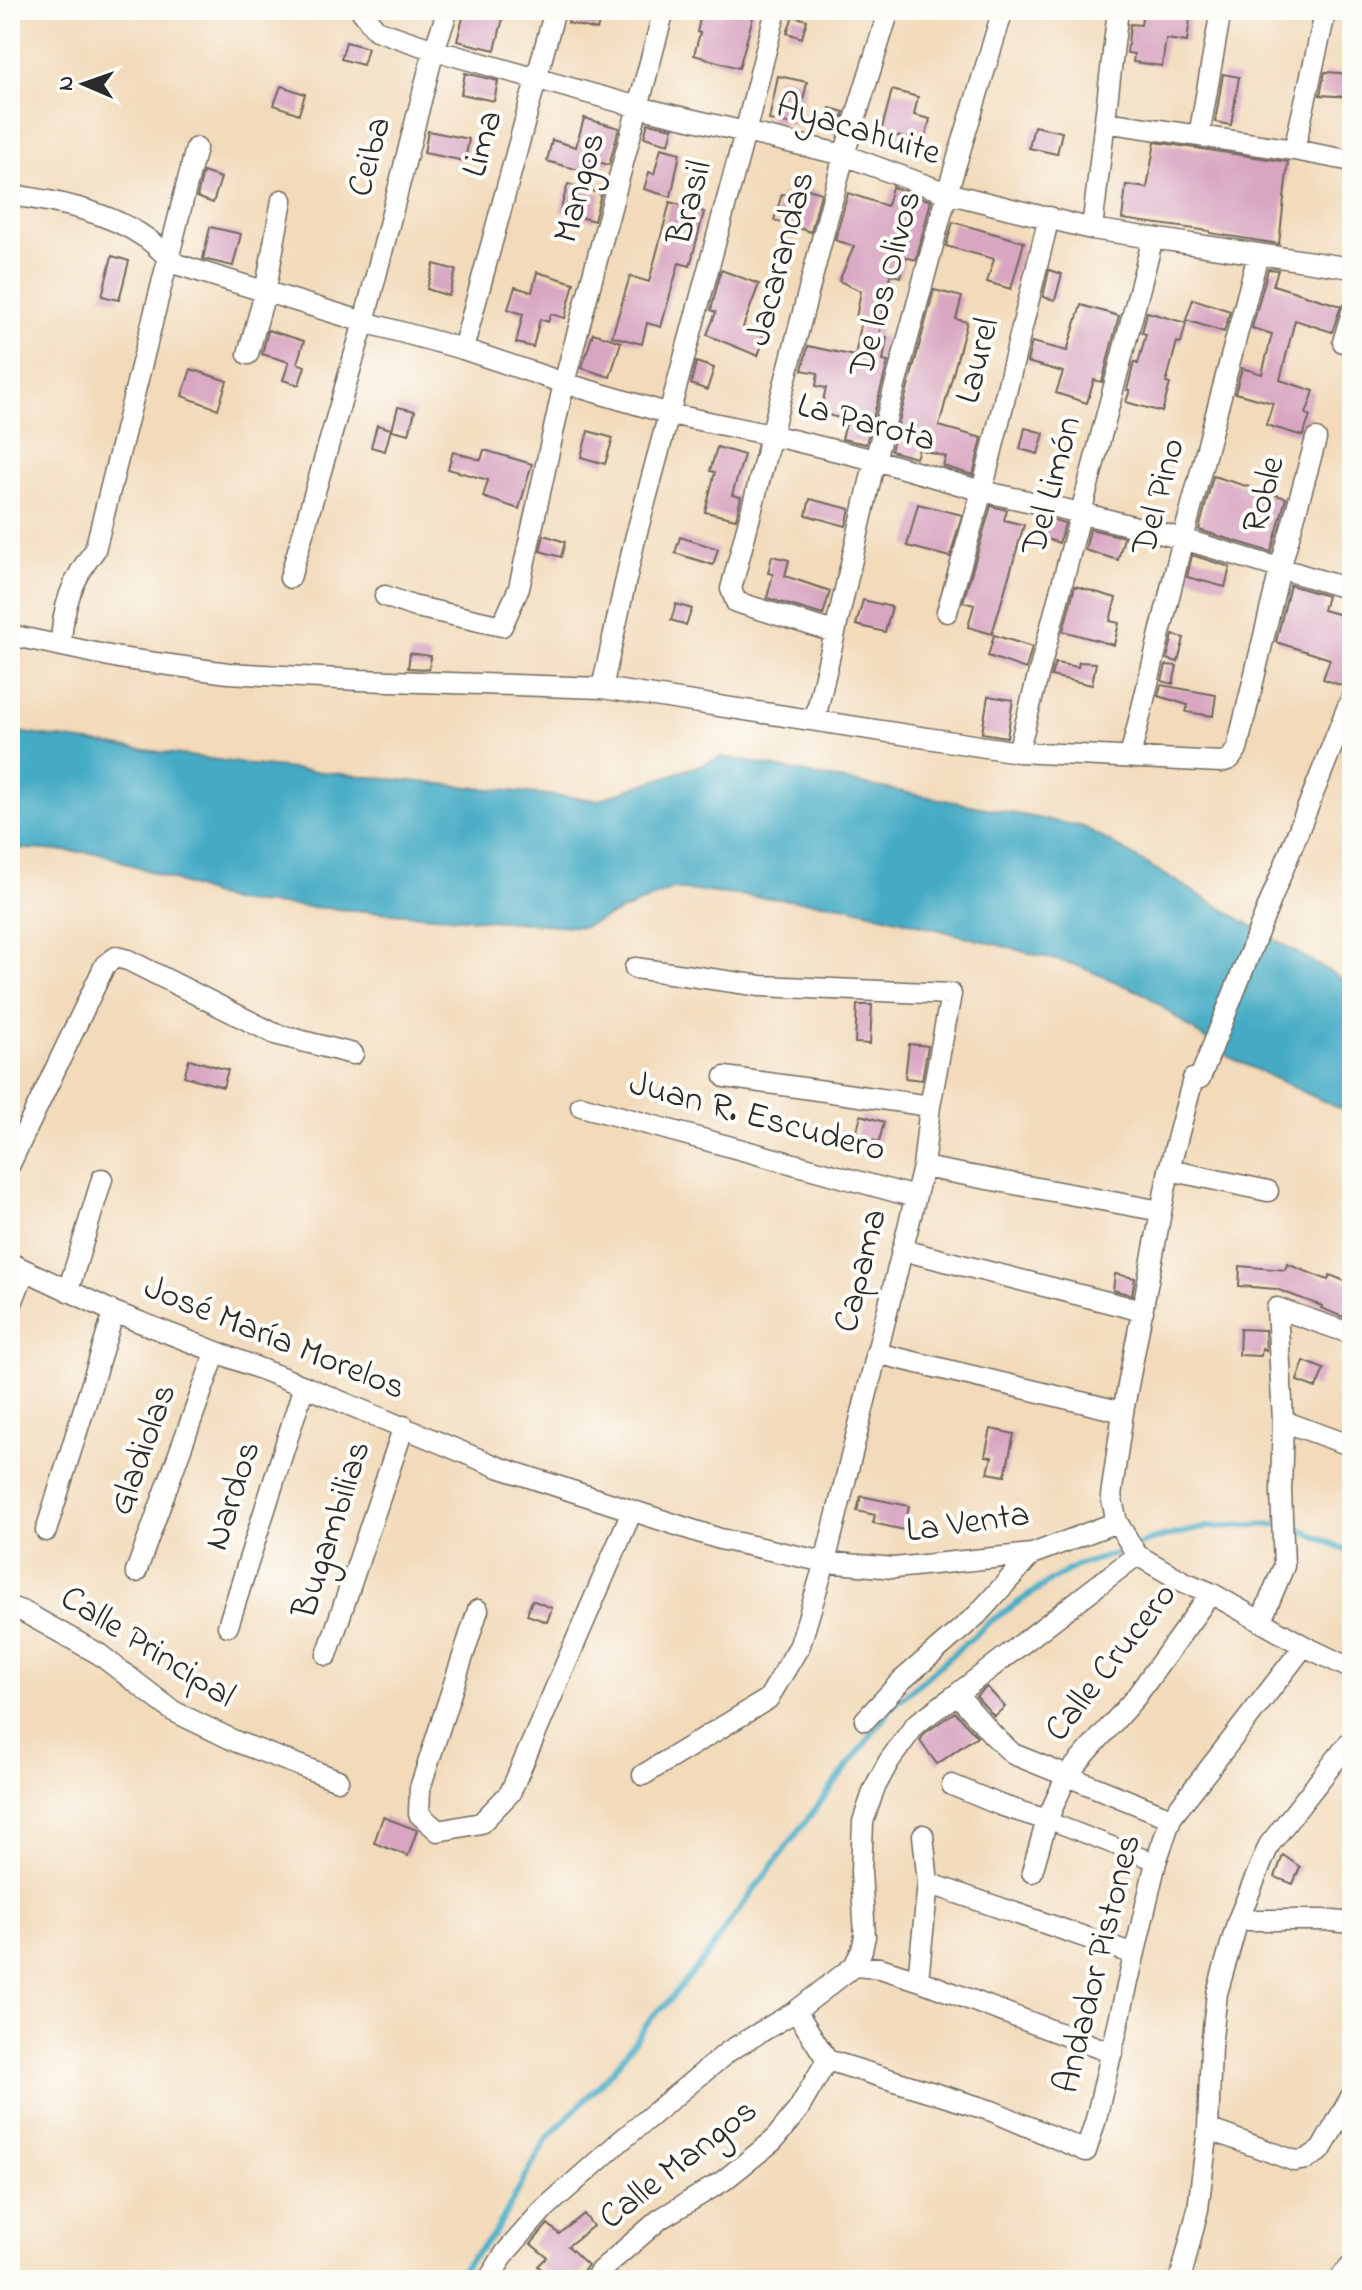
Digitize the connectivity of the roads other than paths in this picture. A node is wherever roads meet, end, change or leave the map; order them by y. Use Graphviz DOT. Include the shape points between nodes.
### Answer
graph roads {
  1 [pos="361,10"];
  2 [pos="448,10"];
  3 [pos="555,10"];
  4 [pos="664,10"];
  5 [pos="776,10"];
  6 [pos="889,10"];
  7 [pos="1003,10"];
  8 [pos="1118,10"];
  9 [pos="1221,10"];
  10 [pos="1326,10"];
  11 [pos="434,50"];
  12 [pos="537,80"];
  13 [pos="638,107"];
  14 [pos="1105,122"];
  15 [pos="745,133"];
  16 [pos="1199,136"];
  17 [pos="196,148"];
  18 [pos="1294,150"];
  19 [pos="844,155"];
  20 [pos="1352,161"];
  21 [pos="947,193"];
  22 [pos="10,195"];
  23 [pos="282,200"];
  24 [pos="1049,217"];
  25 [pos="1092,229"];
  26 [pos="1153,238"];
  27 [pos="1258,255"];
  28 [pos="168,259"];
  29 [pos="1352,268"];
  30 [pos="265,293"];
  31 [pos="1352,312"];
  32 [pos="364,322"];
  33 [pos="1343,342"];
  34 [pos="463,349"];
  35 [pos="248,354"];
  36 [pos="564,383"];
  37 [pos="670,414"];
  38 [pos="771,435"];
  39 [pos="1316,439"];
  40 [pos="875,460"];
  41 [pos="982,491"];
  42 [pos="1081,513"];
  43 [pos="1183,539"];
  44 [pos="1280,569"];
  45 [pos="290,578"];
  46 [pos="1352,590"];
  47 [pos="385,596"];
  48 [pos="947,612"];
  49 [pos="834,632"];
  50 [pos="10,635"];
  51 [pos="61,646"];
  52 [pos="602,688"];
  53 [pos="1352,696"];
  54 [pos="815,719"];
  55 [pos="1018,752"];
  56 [pos="1130,757"];
  57 [pos="635,968"];
  58 [pos="353,1054"];
  59 [pos="725,1077"];
  60 [pos="581,1106"];
  61 [pos="930,1106"];
  62 [pos="10,1164"];
  63 [pos="923,1167"];
  64 [pos="1169,1170"];
  65 [pos="102,1179"];
  66 [pos="1268,1191"];
  67 [pos="915,1197"];
  68 [pos="1161,1211"];
  69 [pos="902,1250"];
  70 [pos="18,1267"];
  71 [pos="68,1291"];
  72 [pos="10,1308"];
  73 [pos="1143,1311"];
  74 [pos="114,1312"];
  75 [pos="1352,1334"];
  76 [pos="216,1352"];
  77 [pos="876,1353"];
  78 [pos="304,1386"];
  79 [pos="1123,1412"];
  80 [pos="1283,1421"];
  81 [pos="404,1426"];
  82 [pos="1352,1446"];
  83 [pos="632,1511"];
  84 [pos="46,1531"];
  85 [pos="1128,1541"];
  86 [pos="1032,1554"];
  87 [pos="825,1562"];
  88 [pos="136,1572"];
  89 [pos="1211,1593"];
  90 [pos="10,1607"];
  91 [pos="478,1610"];
  92 [pos="1261,1621"];
  93 [pos="228,1626"];
  94 [pos="1304,1646"];
  95 [pos="327,1655"];
  96 [pos="1352,1669"];
  97 [pos="957,1694"];
  98 [pos="865,1720"];
  99 [pos="1352,1739"];
  100 [pos="643,1775"];
  101 [pos="1067,1775"];
  102 [pos="338,1780"];
  103 [pos="952,1785"];
  104 [pos="1171,1818"];
  105 [pos="1047,1820"];
  106 [pos="923,1835"];
  107 [pos="1156,1862"];
  108 [pos="1032,1872"];
  109 [pos="928,1883"];
  110 [pos="1238,1920"];
  111 [pos="1351,1922"];
  112 [pos="1134,1954"];
  113 [pos="854,1966"];
  114 [pos="918,1980"];
  115 [pos="796,2011"];
  116 [pos="1112,2053"];
  117 [pos="827,2060"];
  118 [pos="1352,2095"];
  119 [pos="1208,2129"];
  120 [pos="603,2277"];
  121 [pos="488,2280"];
  122 [pos="1178,2280"];
  1 -- 11 [label="street, Ayacahuite" via="376,30"];
  2 -- 11 [label="street, Ceiba"];
  3 -- 12 [label="street, Lima"];
  4 -- 13 [label="street, Mangos"];
  5 -- 15 [label="street, Brasil"];
  6 -- 19 [label="street, Jacarandas"];
  7 -- 21 [label="street, De los Olivos"];
  8 -- 14 [label="street"];
  9 -- 16 [label="street"];
  10 -- 18 [label="street"];
  11 -- 12 [label="street, Ayacahuite"];
  11 -- 32 [label="street, Ceiba"];
  12 -- 13 [label="street, Ayacahuite"];
  12 -- 34 [label="street, Lima"];
  13 -- 15 [label="street, Ayacahuite"];
  13 -- 36 [label="street, Mangos"];
  14 -- 16 [label="street"];
  14 -- 25 [label="street"];
  15 -- 19 [label="street, Ayacahuite"];
  15 -- 37 [label="street, Brasil"];
  16 -- 18 [label="street"];
  17 -- 28 [label="street"];
  18 -- 20 [label="street"];
  19 -- 21 [label="street, Ayacahuite"];
  19 -- 38 [label="street, Jacarandas"];
  21 -- 24 [label="street, Ayacahuite"];
  21 -- 40 [label="street, De los Olivos"];
  22 -- 28 [label="street, La Parota" via="88,211 126,226"];
  23 -- 30 [label="street"];
  24 -- 25 [label="street, Ayacahuite"];
  24 -- 41 [label="street, Laurel"];
  25 -- 26 [label="street, Ayacahuite"];
  26 -- 27 [label="street, Ayacahuite"];
  26 -- 42 [label="street, Del Limón"];
  27 -- 29 [label="street, Ayacahuite"];
  27 -- 43 [label="street, Del Pino"];
  28 -- 30 [label="street, La Parota"];
  28 -- 51 [label="street" via="95,550 78,572 62,621"];
  30 -- 32 [label="street, La Parota"];
  30 -- 35 [label="street"];
  31 -- 33 [label="street"];
  32 -- 34 [label="street, La Parota"];
  32 -- 45 [label="street, Ceiba"];
  34 -- 36 [label="street, La Parota"];
  36 -- 37 [label="street, La Parota"];
  36 -- 47 [label="street, Mangos" via="519,588 502,626"];
  37 -- 38 [label="street, La Parota"];
  37 -- 52 [label="street, Brasil"];
  38 -- 40 [label="street, La Parota"];
  38 -- 49 [label="street, Jacarandas" via="731,589 736,602"];
  39 -- 44 [label="street, Roble"];
  40 -- 41 [label="street, La Parota"];
  40 -- 49 [label="street, De los Olivos"];
  41 -- 42 [label="street, La Parota"];
  41 -- 48 [label="street, Laurel"];
  42 -- 43 [label="street, La Parota"];
  42 -- 55 [label="street, Del Limón"];
  43 -- 44 [label="street, La Parota"];
  43 -- 56 [label="street, Del Pino"];
  44 -- 46 [label="street, La Parota"];
  44 -- 56 [label="street, Roble" via="1237,749 1230,759"];
  49 -- 54 [label="street, De los Olivos"];
  50 -- 51 [label="street"];
  51 -- 52 [label="street" via="228,673"];
  52 -- 54 [label="street"];
  53 -- 64 [label="street" via="1200,1078 1193,1079"];
  54 -- 55 [label="street"];
  55 -- 56 [label="street"];
  57 -- 61 [label="street, Capama" via="761,986 951,994"];
  58 -- 62 [label="street" via="275,1034 116,957 105,965"];
  59 -- 61 [label="street"];
  60 -- 67 [label="street, Juan R. Escudero"];
  61 -- 63 [label="street, Capama"];
  63 -- 67 [label="street, Capama"];
  63 -- 68 [label="street"];
  64 -- 66 [label="street"];
  64 -- 68 [label="street"];
  65 -- 71 [label="street"];
  67 -- 69 [label="street, Capama"];
  68 -- 73 [label="street"];
  69 -- 73 [label="street"];
  69 -- 77 [label="street, Capama"];
  70 -- 71 [label="street, José María Morelos"];
  70 -- 72 [label="street"];
  71 -- 74 [label="street, José María Morelos"];
  73 -- 79 [label="street"];
  74 -- 76 [label="street, José María Morelos"];
  74 -- 84 [label="street"];
  75 -- 80 [label="street" via="1277,1308"];
  76 -- 78 [label="street, José María Morelos"];
  76 -- 88 [label="street, Gladiolas"];
  77 -- 79 [label="street"];
  77 -- 87 [label="street, Capama"];
  78 -- 81 [label="street, José María Morelos"];
  78 -- 93 [label="street, Nardos"];
  79 -- 85 [label="street" via="1111,1496"];
  80 -- 82 [label="street"];
  80 -- 92 [label="street" via="1284,1566"];
  81 -- 83 [label="street, José María Morelos" via="516,1473"];
  81 -- 95 [label="street, Bugambilias"];
  83 -- 87 [label="street, La Venta" via="720,1539"];
  83 -- 91 [label="street" via="510,1793 481,1823 438,1831 419,1814 420,1788"];
  85 -- 86 [label="street, La Venta"];
  85 -- 89 [label="street" via="1184,1582"];
  85 -- 97 [label="street"];
  86 -- 87 [label="street, La Venta" via="894,1568"];
  86 -- 98 [label="street" via="977,1615"];
  87 -- 100 [label="street, Capama" via="800,1645 768,1699"];
  89 -- 92 [label="street"];
  89 -- 101 [label="street, Calle Crucero" via="1135,1698"];
  90 -- 102 [label="street, Calle Principal" via="99,1654 173,1711"];
  92 -- 94 [label="street"];
  94 -- 96 [label="street"];
  94 -- 104 [label="street, Andador Pistones"];
  97 -- 101 [label="street" via="1013,1754"];
  97 -- 113 [label="street" via="916,1724 889,1761 867,1806 861,1872 865,1936"];
  99 -- 110 [label="street" via="1269,1845"];
  101 -- 104 [label="street"];
  101 -- 105 [label="street, Calle Crucero"];
  103 -- 105 [label="street"];
  104 -- 107 [label="street, Andador Pistones"];
  105 -- 107 [label="street"];
  105 -- 108 [label="street, Calle Crucero"];
  106 -- 109 [label="street"];
  107 -- 112 [label="street, Andador Pistones"];
  109 -- 112 [label="street"];
  109 -- 114 [label="street"];
  110 -- 111 [label="street"];
  110 -- 119 [label="street" via="1217,1993"];
  112 -- 116 [label="street, Andador Pistones"];
  113 -- 114 [label="street"];
  113 -- 115 [label="street"];
  114 -- 116 [label="street"];
  115 -- 117 [label="street"];
  115 -- 121 [label="street" via="729,2051 606,2154 542,2211"];
  116 -- 117 [label="street, Andador Pistones" via="1086,2151 992,2111"];
  117 -- 120 [label="street, Calle Mangos" via="773,2141 723,2181 660,2219"];
  118 -- 119 [label="street" via="1321,2150 1307,2159 1295,2161"];
  119 -- 122 [label="street" via="1198,2209"];
}
